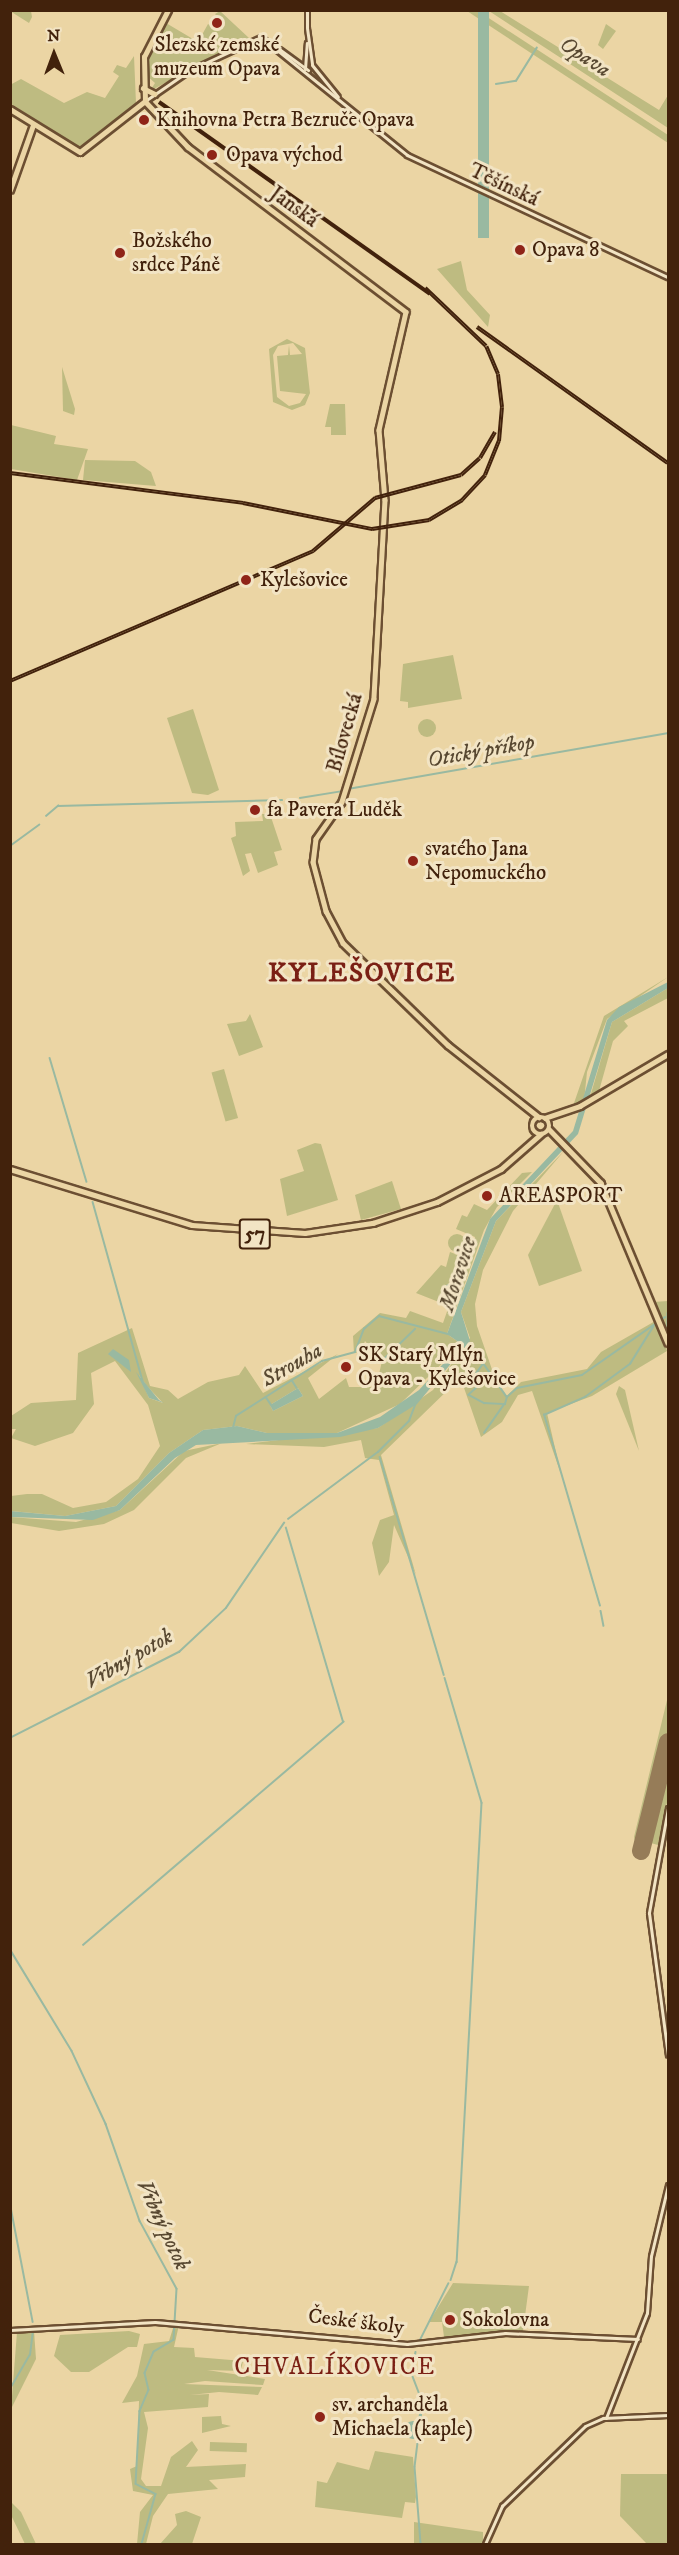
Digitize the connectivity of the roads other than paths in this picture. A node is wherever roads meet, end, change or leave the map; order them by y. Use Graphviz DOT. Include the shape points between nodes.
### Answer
graph roads {
  1 [pos="168,10"];
  2 [pos="307,10"];
  3 [pos="307,28"];
  4 [pos="273,46"];
  5 [pos="311,62"];
  6 [pos="298,63"];
  7 [pos="305,68"];
  8 [pos="143,88"];
  9 [pos="154,94"];
  10 [pos="339,99"];
  11 [pos="145,101"];
  12 [pos="10,109"];
  13 [pos="33,125"];
  14 [pos="10,190"];
  15 [pos="669,277"];
  16 [pos="401,343"];
  17 [pos="669,1054"];
  18 [pos="572,1110"];
  19 [pos="527,1111"];
  20 [pos="542,1118"];
  21 [pos="532,1123"];
  22 [pos="546,1130"];
  23 [pos="534,1131"];
  24 [pos="528,1146"];
  25 [pos="10,1169"];
  26 [pos="669,1343"];
  27 [pos="669,1808"];
  28 [pos="669,2055"];
  29 [pos="669,2185"];
  30 [pos="10,2330"];
  31 [pos="638,2339"];
  32 [pos="669,2415"];
  33 [pos="606,2418"];
  34 [pos="485,2544"];
  1 -- 8 [label="main road" via="146,52"];
  2 -- 3 [label="street"];
  3 -- 5 [label="street"];
  3 -- 6 [label="street" via="305,59"];
  3 -- 7 [label="street"];
  4 -- 6 [label="street"];
  4 -- 7 [label="street"];
  4 -- 9 [label="street" via="261,37 190,70"];
  5 -- 7 [label="street"];
  5 -- 10 [label="street, Těšínská"];
  6 -- 7 [label="street"];
  7 -- 10 [label="street, Těšínská"];
  8 -- 9 [label="main road"];
  8 -- 11 [label="main road"];
  9 -- 11 [label="street"];
  10 -- 15 [label="street, Těšínská" via="407,155"];
  11 -- 13 [label="main road" via="82,152"];
  11 -- 16 [label="main road, Janská" via="188,147 400,304 407,319"];
  12 -- 13 [label="main road"];
  13 -- 14 [label="main road"];
  16 -- 19 [label="main road, Bílovecká" via="379,430 385,500 375,696 346,790 313,852 333,928 403,1004"];
  17 -- 18 [label="main road, 57"];
  18 -- 20 [label="main road, 57"];
  18 -- 22 [label="main road, 57"];
  19 -- 20 [label="main road, Bílovecká"];
  19 -- 21 [label="main road, Bílovecká"];
  20 -- 21 [label="main road, 57"];
  20 -- 22 [label="main road"];
  21 -- 23 [label="main road, Bílovecká"];
  22 -- 23 [label="main road"];
  22 -- 24 [label="main road, 57"];
  22 -- 26 [label="main road" via="576,1156 603,1188"];
  23 -- 24 [label="main road, 57"];
  24 -- 25 [label="main road, 57" via="478,1182 414,1212 353,1228 294,1234 192,1225"];
  27 -- 28 [label="street" via="650,1913"];
  29 -- 31 [label="street"];
  30 -- 31 [label="street, České školy" via="91,2321 177,2323 407,2344 505,2333"];
  31 -- 33 [label="street"];
  32 -- 33 [label="street"];
  33 -- 34 [label="street" via="580,2430 506,2501 492,2520"];
}
